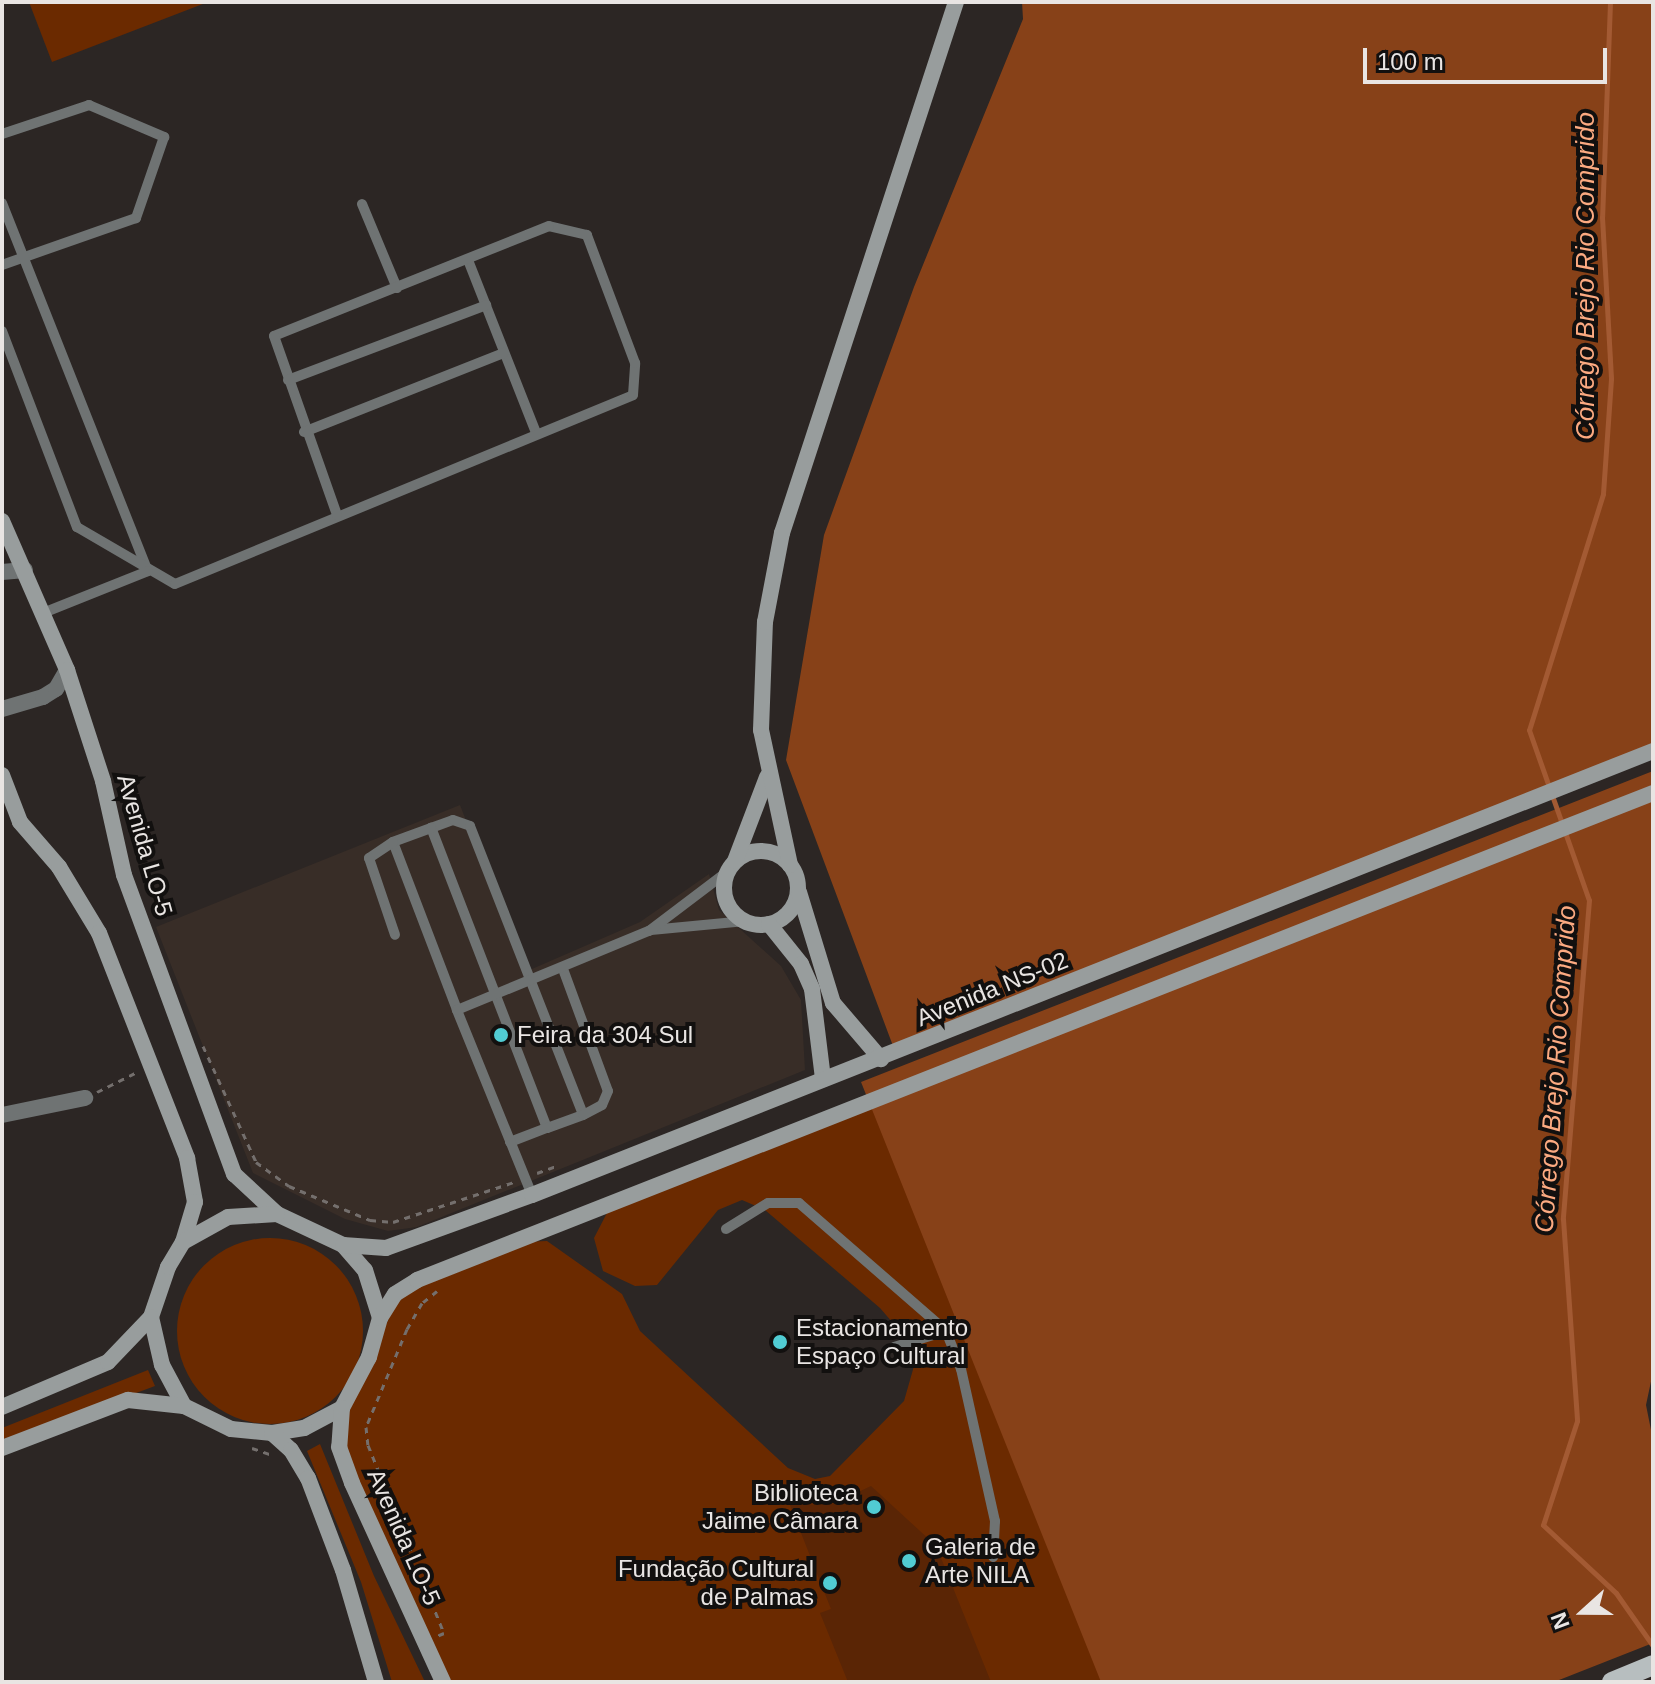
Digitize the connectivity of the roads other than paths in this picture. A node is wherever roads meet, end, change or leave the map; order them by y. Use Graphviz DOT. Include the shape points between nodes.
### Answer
graph roads {
  1 [pos="956,2"];
  2 [pos="2,134"];
  3 [pos="2,203"];
  4 [pos="362,204"];
  5 [pos="25,256"];
  6 [pos="468,260"];
  7 [pos="2,265"];
  8 [pos="397,288"];
  9 [pos="486,305"];
  10 [pos="2,331"];
  11 [pos="504,353"];
  12 [pos="288,380"];
  13 [pos="304,432"];
  14 [pos="536,433"];
  15 [pos="337,515"];
  16 [pos="2,521"];
  17 [pos="25,570"];
  18 [pos="148,571"];
  19 [pos="2,572"];
  20 [pos="43,613"];
  21 [pos="67,670"];
  22 [pos="2,709"];
  23 [pos="1653,751"];
  24 [pos="2,775"];
  25 [pos="767,777"];
  26 [pos="1653,793"];
  27 [pos="431,828"];
  28 [pos="393,842"];
  29 [pos="790,865"];
  30 [pos="732,866"];
  31 [pos="798,889"];
  32 [pos="746,921"];
  33 [pos="769,924"];
  34 [pos="649,931"];
  35 [pos="395,935"];
  36 [pos="563,969"];
  37 [pos="530,981"];
  38 [pos="496,995"];
  39 [pos="457,1010"];
  40 [pos="881,1059"];
  41 [pos="823,1079"];
  42 [pos="85,1098"];
  43 [pos="2,1115"];
  44 [pos="583,1115"];
  45 [pos="547,1128"];
  46 [pos="510,1142"];
  47 [pos="532,1195"];
  48 [pos="277,1214"];
  49 [pos="726,1229"];
  50 [pos="183,1242"];
  51 [pos="343,1245"];
  52 [pos="151,1317"];
  53 [pos="380,1318"];
  54 [pos="946,1331"];
  55 [pos="894,1347"];
  56 [pos="184,1406"];
  57 [pos="2,1407"];
  58 [pos="342,1408"];
  59 [pos="272,1433"];
  60 [pos="2,1448"];
  61 [pos="993,1557"];
  62 [pos="1653,1665"];
  63 [pos="376,1682"];
  64 [pos="443,1682"];
  65 [pos="1612,1682"];
  1 -- 25 [label="street" via="782,533 760,683"];
  2 -- 5 [label="lane" via="89,105 164,137 136,218"];
  3 -- 5 [label="lane"];
  4 -- 8 [label="lane"];
  5 -- 7 [label="lane"];
  5 -- 18 [label="lane"];
  6 -- 8 [label="lane"];
  6 -- 9 [label="lane"];
  6 -- 14 [label="lane" via="549,226 587,235 637,378 633,395"];
  8 -- 12 [label="lane" via="274,336"];
  9 -- 11 [label="lane"];
  9 -- 12 [label="lane"];
  10 -- 18 [label="lane" via="77,527"];
  11 -- 13 [label="lane"];
  11 -- 14 [label="lane"];
  12 -- 13 [label="lane"];
  13 -- 15 [label="lane"];
  14 -- 15 [label="lane"];
  15 -- 18 [label="lane" via="175,584"];
  16 -- 17 [label="street, Avenida LO-5"];
  17 -- 19 [label="street"];
  17 -- 20 [label="street, Avenida LO-5"];
  18 -- 20 [label="lane"];
  20 -- 21 [label="street, Avenida LO-5"];
  21 -- 22 [label="street" via="56,689 43,697"];
  21 -- 48 [label="street, Avenida LO-5" via="103,781 124,875 234,1174"];
  23 -- 40 [label="street, Avenida NS-02"];
  24 -- 50 [label="street" via="20,822 59,867 99,933 187,1158 195,1202"];
  25 -- 29 [label="street"];
  25 -- 30 [label="street"];
  26 -- 53 [label="street" via="417,1280 395,1294"];
  27 -- 28 [label="lane"];
  27 -- 37 [label="lane" via="453,820 470,826"];
  27 -- 38 [label="lane"];
  28 -- 35 [label="lane" via="369,858"];
  28 -- 39 [label="lane"];
  29 -- 30 [label="street" via="764,851"];
  29 -- 31 [label="street"];
  30 -- 32 [label="street" via="725,894"];
  30 -- 34 [label="lane"];
  31 -- 33 [label="street" via="786,916"];
  31 -- 40 [label="street" via="825,988"];
  32 -- 33 [label="street"];
  32 -- 34 [label="lane"];
  33 -- 41 [label="street" via="801,964 812,989"];
  34 -- 36 [label="lane"];
  36 -- 37 [label="lane"];
  36 -- 44 [label="lane" via="608,1091 602,1105"];
  37 -- 38 [label="lane"];
  37 -- 44 [label="lane"];
  38 -- 39 [label="lane"];
  38 -- 45 [label="lane"];
  39 -- 46 [label="lane"];
  40 -- 41 [label="street, Avenida NS-02"];
  41 -- 47 [label="street, Avenida NS-02"];
  42 -- 43 [label="street"];
  44 -- 45 [label="lane"];
  45 -- 46 [label="lane"];
  46 -- 47 [label="lane"];
  47 -- 51 [label="street, Avenida NS-02" via="386,1248"];
  48 -- 50 [label="street" via="228,1217"];
  48 -- 51 [label="street"];
  49 -- 54 [label="lane" via="768,1203 799,1203"];
  50 -- 52 [label="street"];
  51 -- 53 [label="street" via="365,1270"];
  52 -- 56 [label="street" via="162,1365"];
  52 -- 57 [label="street" via="108,1362"];
  53 -- 58 [label="street" via="369,1357"];
  54 -- 55 [label="lane"];
  54 -- 61 [label="lane" via="961,1369 995,1521"];
  56 -- 59 [label="street" via="231,1429"];
  56 -- 60 [label="street" via="128,1400"];
  58 -- 59 [label="street" via="304,1428"];
  58 -- 64 [label="street, Avenida LO-5" via="343,1459"];
  59 -- 63 [label="street" via="291,1450 308,1478 343,1570"];
  62 -- 65 [label="main road"];
}
